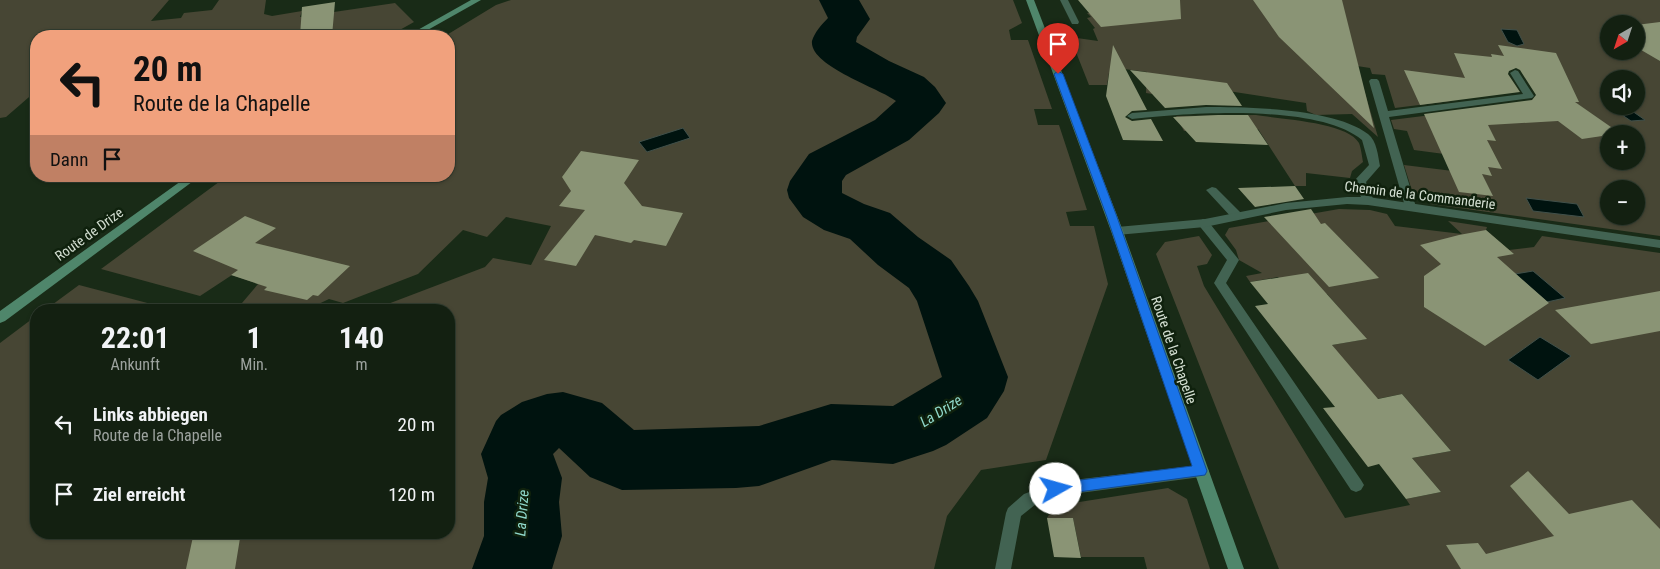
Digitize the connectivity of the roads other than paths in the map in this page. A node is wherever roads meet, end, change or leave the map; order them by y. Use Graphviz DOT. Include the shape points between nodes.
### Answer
graph roads {
  1 [pos="477,0"];
  2 [pos="1030,0"];
  3 [pos="1064,0"];
  4 [pos="1075,22"];
  5 [pos="421,30"];
  6 [pos="1515,72"];
  7 [pos="1374,81"];
  8 [pos="1382,115"];
  9 [pos="1132,116"];
  10 [pos="187,182"];
  11 [pos="1212,190"];
  12 [pos="1368,201"];
  13 [pos="1410,207"];
  14 [pos="1237,216"];
  15 [pos="1203,223"];
  16 [pos="1117,231"];
  17 [pos="1660,244"];
  18 [pos="0,318"];
  19 [pos="1200,471"];
  20 [pos="1356,485"];
  21 [pos="1003,569"];
  22 [pos="1236,569"];
  1 -- 5 [label="street"];
  2 -- 16 [label="street, Route de la Chapelle"];
  3 -- 4 [label="street"];
  6 -- 8 [label="street" via="1529,96"];
  7 -- 8 [label="street"];
  8 -- 13 [label="street"];
  9 -- 12 [label="street" via="1188,110 1261,111 1350,127 1367,138 1375,166 1360,181"];
  10 -- 18 [label="street, Route de Drize"];
  11 -- 14 [label="street"];
  12 -- 13 [label="street, Chemin de la Commanderie"];
  12 -- 14 [label="street, Chemin de la Commanderie" via="1320,201"];
  13 -- 17 [label="street, Chemin de la Commanderie"];
  14 -- 15 [label="street, Chemin de la Commanderie"];
  15 -- 16 [label="street, Chemin de la Commanderie"];
  15 -- 20 [label="street" via="1232,260 1220,283"];
  16 -- 19 [label="street, Route de la Chapelle"];
  19 -- 21 [label="street" via="1056,489 1030,499 1014,514"];
  19 -- 22 [label="street, Route de la Chapelle"];
}
